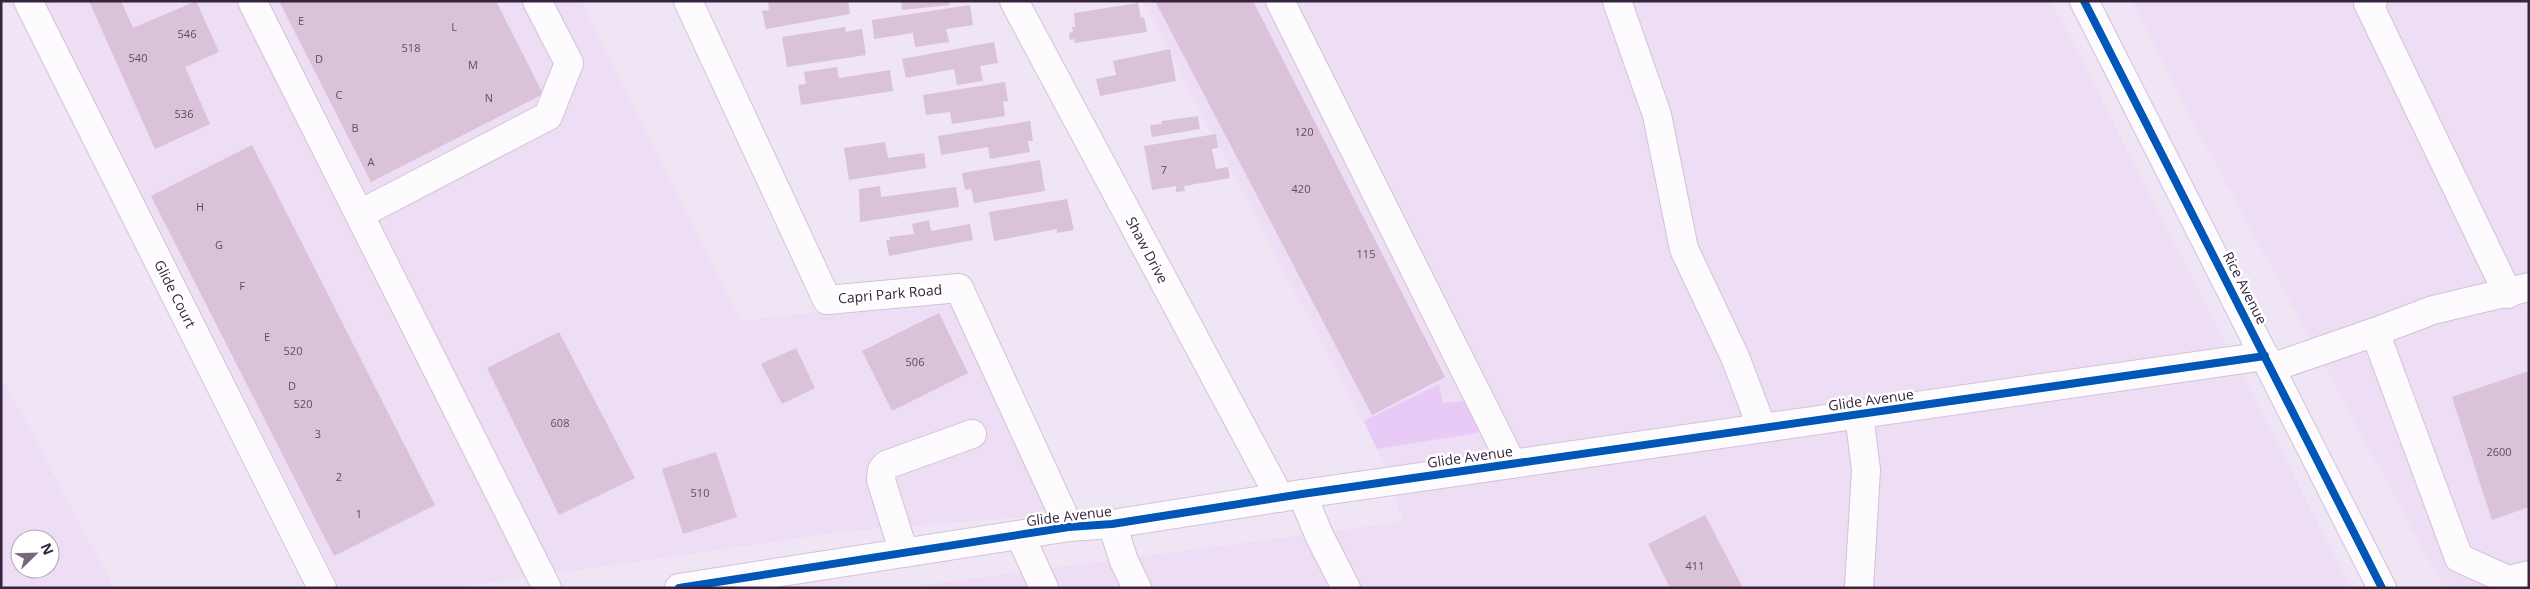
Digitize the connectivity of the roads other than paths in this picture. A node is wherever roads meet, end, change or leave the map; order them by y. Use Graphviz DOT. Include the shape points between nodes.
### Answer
graph roads {
  1 [pos="28,1"];
  2 [pos="252,1"];
  3 [pos="538,1"];
  4 [pos="688,1"];
  5 [pos="1014,1"];
  6 [pos="1280,1"];
  7 [pos="1617,1"];
  8 [pos="2084,1"];
  9 [pos="2373,1"];
  10 [pos="360,214"];
  11 [pos="2518,290"];
  12 [pos="2375,332"];
  13 [pos="2268,362"];
  14 [pos="1859,414"];
  15 [pos="1762,428"];
  16 [pos="972,434"];
  17 [pos="1512,464"];
  18 [pos="1291,496"];
  19 [pos="1112,524"];
  20 [pos="1069,527"];
  21 [pos="1020,535"];
  22 [pos="904,553"];
  23 [pos="2529,575"];
  24 [pos="322,588"];
  25 [pos="548,588"];
  26 [pos="678,588"];
  27 [pos="1044,588"];
  28 [pos="1137,588"];
  29 [pos="1346,588"];
  30 [pos="1859,588"];
  31 [pos="2382,588"];
  1 -- 24 [label="street, Glide Court"];
  2 -- 10 [label="street"];
  3 -- 10 [label="street" via="569,63 548,116"];
  4 -- 20 [label="street, Capri Park Road" via="827,300 958,288"];
  5 -- 18 [label="street, Shaw Drive"];
  6 -- 17 [label="street"];
  7 -- 15 [label="street" via="1657,115 1684,249 1736,357"];
  8 -- 13 [label="street, Rice Avenue"];
  9 -- 11 [label="street" via="2368,3"];
  10 -- 25 [label="street"];
  11 -- 12 [label="street, Glide Avenue" via="2433,310"];
  12 -- 13 [label="street, Glide Avenue"];
  12 -- 23 [label="street" via="2459,558 2508,580"];
  13 -- 14 [label="street, Glide Avenue"];
  13 -- 31 [label="street, Rice Avenue"];
  14 -- 15 [label="street, Glide Avenue"];
  14 -- 30 [label="street" via="1866,470"];
  15 -- 17 [label="street, Glide Avenue"];
  16 -- 22 [label="street" via="886,465 882,470 881,480"];
  17 -- 18 [label="street, Glide Avenue"];
  18 -- 19 [label="street, Glide Avenue"];
  18 -- 29 [label="street, Shaw Drive" via="1319,535"];
  19 -- 20 [label="street, Glide Avenue"];
  19 -- 28 [label="street" via="1124,562"];
  20 -- 21 [label="street, Glide Avenue"];
  21 -- 22 [label="street, Glide Avenue"];
  21 -- 27 [label="street"];
  22 -- 26 [label="street, Glide Avenue"];
}
